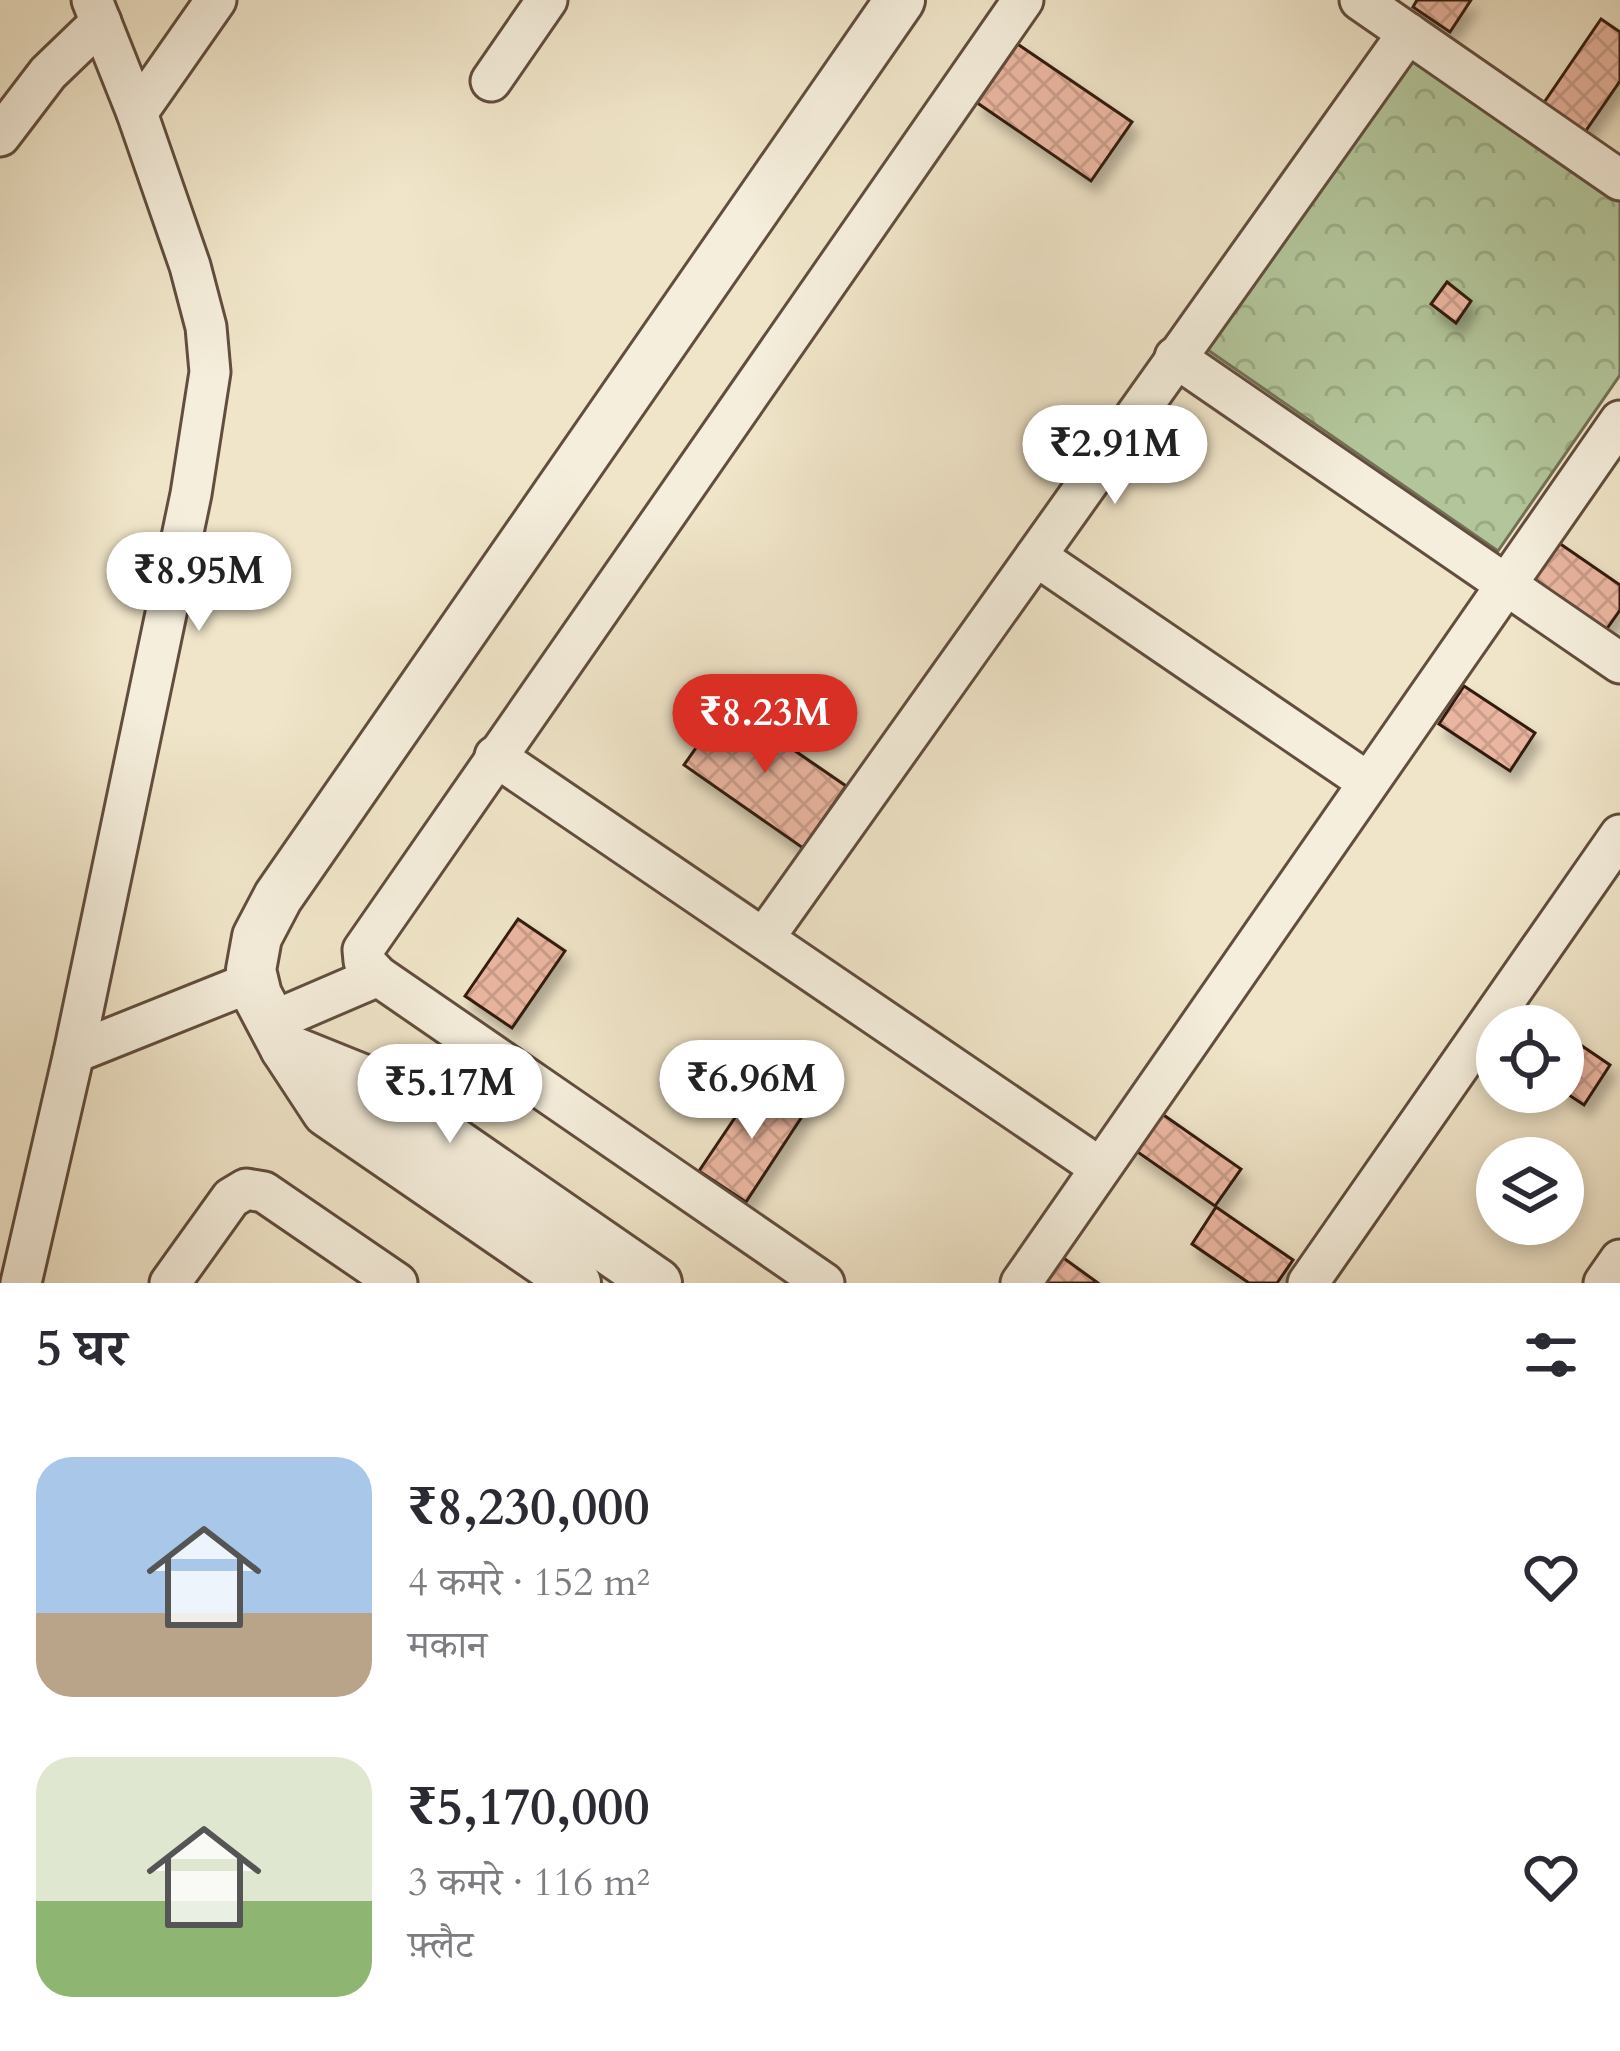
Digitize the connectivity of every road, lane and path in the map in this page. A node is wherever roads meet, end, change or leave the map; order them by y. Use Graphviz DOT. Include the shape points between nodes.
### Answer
graph roads {
  1 [pos="216,0"];
  2 [pos="547,0"];
  3 [pos="900,0"];
  4 [pos="1023,0"];
  5 [pos="1360,0"];
  6 [pos="96,11"];
  7 [pos="1408,34"];
  8 [pos="491,81"];
  9 [pos="137,112"];
  10 [pos="0,136"];
  11 [pos="1620,180"];
  12 [pos="1174,357"];
  13 [pos="1620,421"];
  14 [pos="1036,556"];
  15 [pos="1506,584"];
  16 [pos="1620,663"];
  17 [pos="495,756"];
  18 [pos="1366,782"];
  19 [pos="1620,835"];
  20 [pos="764,938"];
  21 [pos="378,976"];
  22 [pos="270,1017"];
  23 [pos="74,1053"];
  24 [pos="1100,1167"];
  25 [pos="1620,1260"];
  26 [pos="21,1283"];
  27 [pos="170,1283"];
  28 [pos="398,1283"];
  29 [pos="576,1283"];
  30 [pos="658,1283"];
  31 [pos="824,1283"];
  32 [pos="1021,1283"];
  33 [pos="1308,1283"];
  34 [pos="1604,1283"];
  1 -- 9 [label="street"];
  2 -- 8 [label="street"];
  3 -- 22 [label="street" via="278,897 250,970"];
  4 -- 17 [label="street"];
  5 -- 7 [label="street"];
  6 -- 9 [label="street"];
  6 -- 10 [label="street"];
  7 -- 11 [label="street"];
  7 -- 12 [label="street"];
  9 -- 23 [label="street" via="190,266 210,372"];
  12 -- 14 [label="street"];
  12 -- 15 [label="street"];
  13 -- 15 [label="street"];
  14 -- 18 [label="street"];
  14 -- 20 [label="street"];
  15 -- 16 [label="street"];
  15 -- 18 [label="street"];
  17 -- 20 [label="street"];
  17 -- 21 [label="street" via="369,937 364,961"];
  18 -- 24 [label="street"];
  19 -- 33 [label="street"];
  20 -- 24 [label="street"];
  21 -- 22 [label="street"];
  21 -- 31 [label="street"];
  22 -- 23 [label="street"];
  22 -- 29 [label="street" via="327,1112"];
  22 -- 30 [label="street"];
  23 -- 26 [label="street"];
  24 -- 32 [label="street"];
  25 -- 34 [label="street"];
  27 -- 28 [label="street" via="231,1198 246,1190 264,1192"];
}
